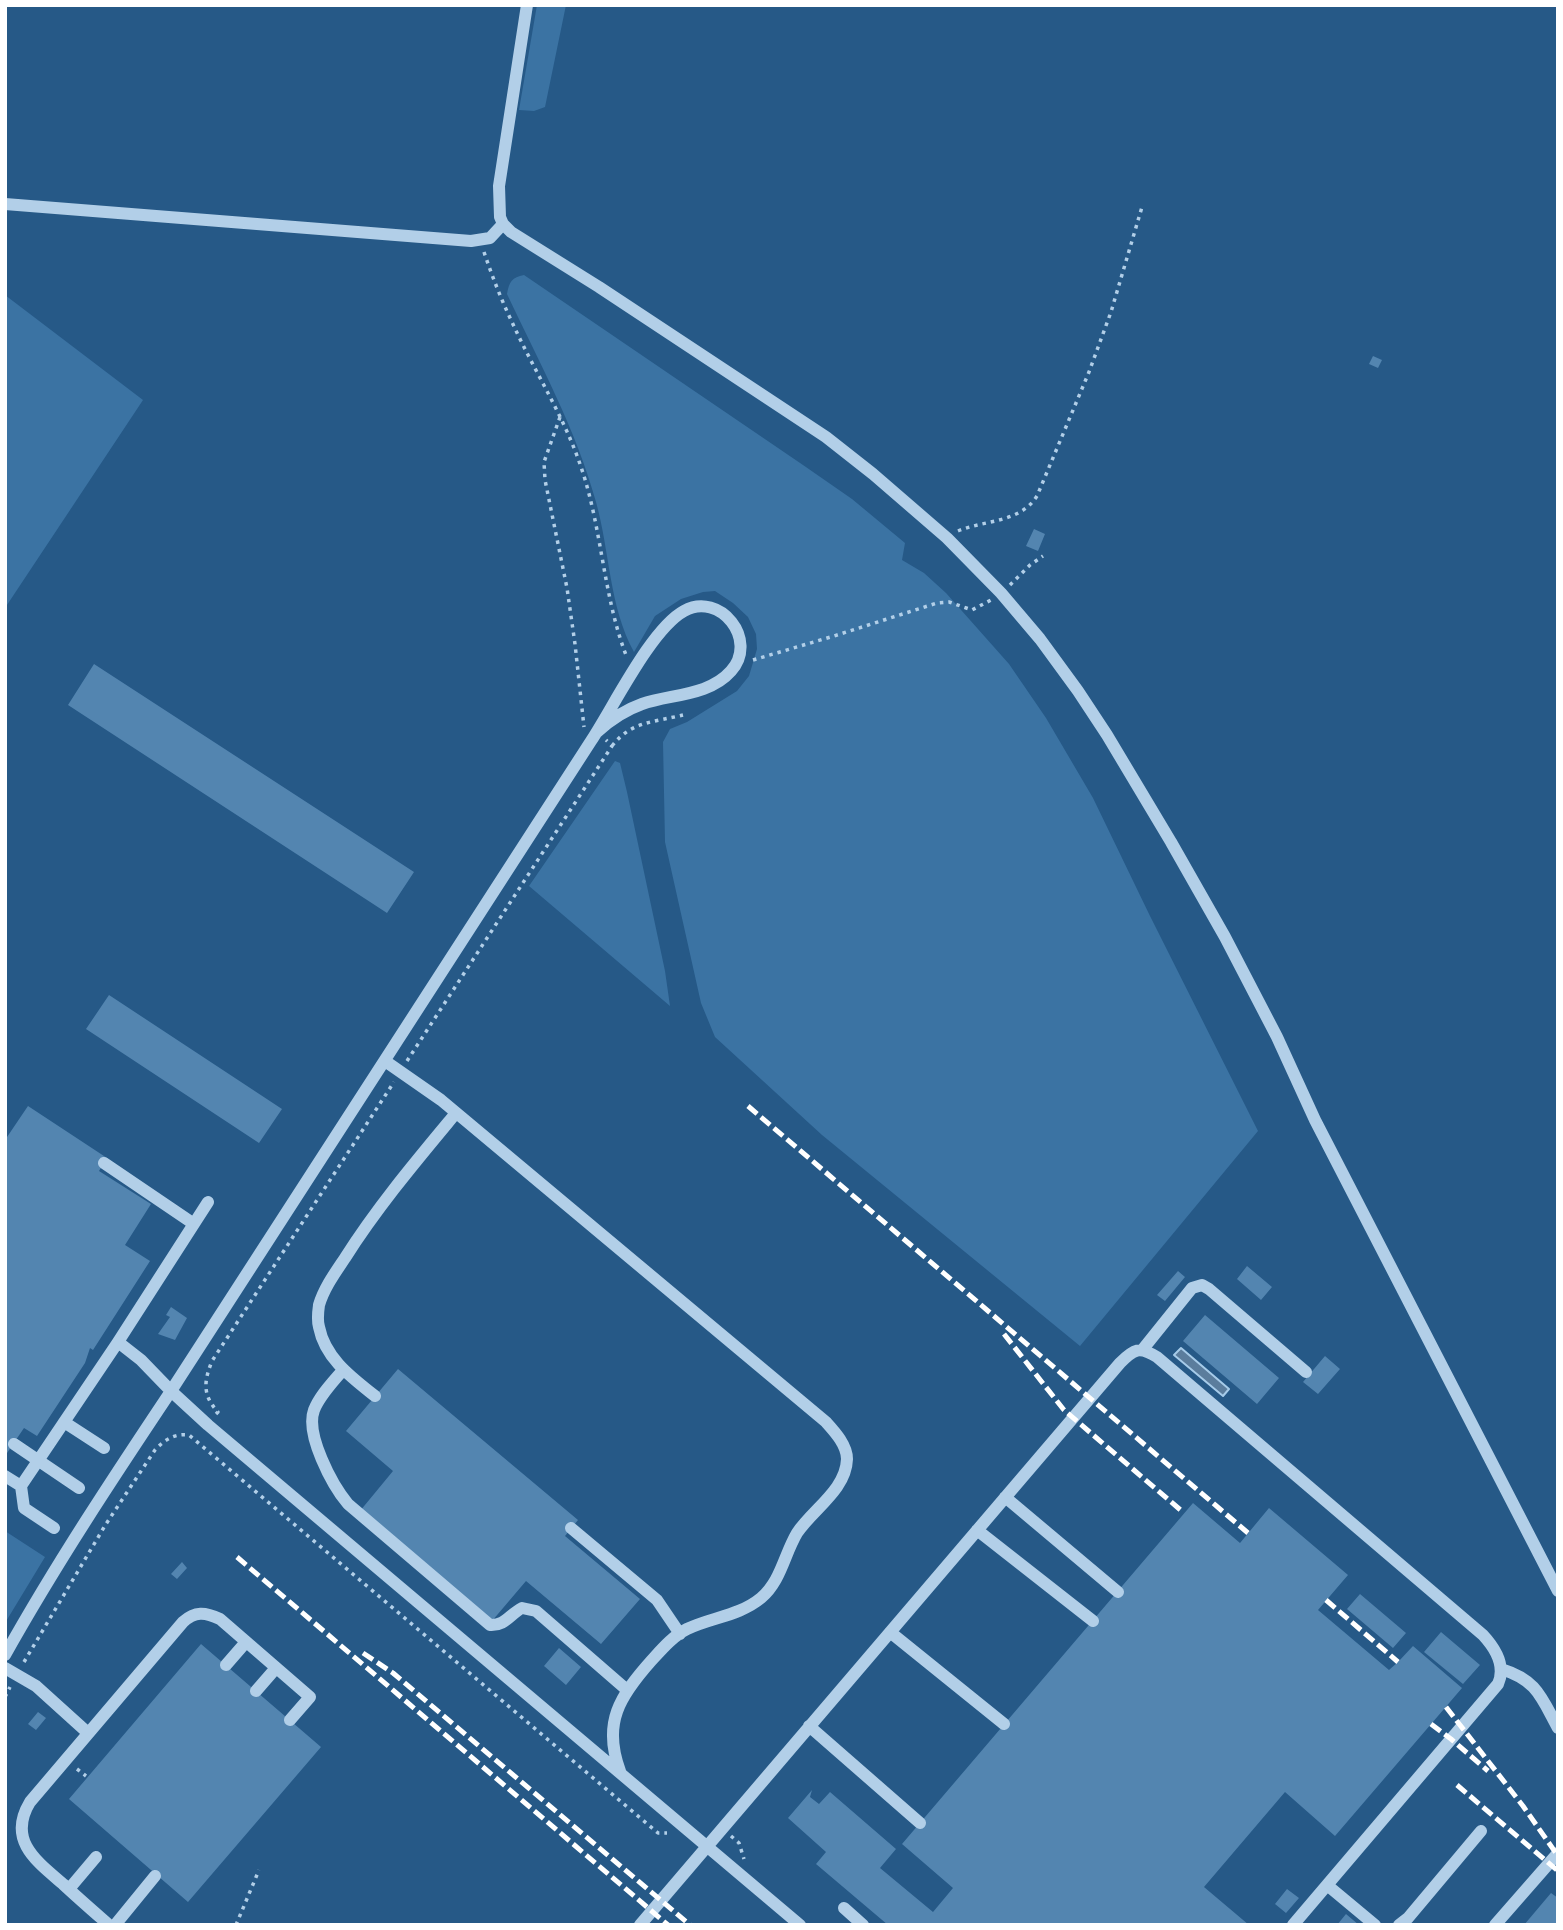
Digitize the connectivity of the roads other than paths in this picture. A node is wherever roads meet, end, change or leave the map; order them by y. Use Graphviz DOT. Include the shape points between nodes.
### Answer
graph roads {
  1 [pos="527,5"];
  2 [pos="5,204"];
  3 [pos="503,224"];
  4 [pos="594,737"];
  5 [pos="384,1061"];
  6 [pos="456,1112"];
  7 [pos="104,1163"];
  8 [pos="208,1202"];
  9 [pos="194,1224"];
  10 [pos="118,1342"];
  11 [pos="1143,1349"];
  12 [pos="343,1370"];
  13 [pos="1306,1372"];
  14 [pos="171,1391"];
  15 [pos="375,1396"];
  16 [pos="64,1422"];
  17 [pos="14,1444"];
  18 [pos="104,1448"];
  19 [pos="38,1460"];
  20 [pos="5,1476"];
  21 [pos="20,1486"];
  22 [pos="79,1488"];
  23 [pos="1005,1497"];
  24 [pos="54,1528"];
  25 [pos="571,1528"];
  26 [pos="977,1530"];
  27 [pos="1558,1591"];
  28 [pos="1118,1592"];
  29 [pos="1093,1621"];
  30 [pos="890,1632"];
  31 [pos="680,1634"];
  32 [pos="246,1642"];
  33 [pos="5,1655"];
  34 [pos="226,1665"];
  35 [pos="276,1668"];
  36 [pos="1501,1669"];
  37 [pos="11,1671"];
  38 [pos="627,1690"];
  39 [pos="256,1691"];
  40 [pos="290,1720"];
  41 [pos="1004,1724"];
  42 [pos="809,1726"];
  43 [pos="1558,1727"];
  44 [pos="89,1733"];
  45 [pos="620,1772"];
  46 [pos="920,1824"];
  47 [pos="1480,1831"];
  48 [pos="707,1846"];
  49 [pos="1558,1853"];
  50 [pos="96,1857"];
  51 [pos="155,1876"];
  52 [pos="1327,1885"];
  53 [pos="69,1889"];
  54 [pos="844,1909"];
  55 [pos="109,1925"];
  56 [pos="115,1925"];
  57 [pos="640,1925"];
  58 [pos="800,1925"];
  59 [pos="863,1925"];
  60 [pos="1293,1925"];
  61 [pos="1375,1925"];
  62 [pos="1399,1925"];
  63 [pos="1495,1925"];
  1 -- 3 [label="street" via="499,186"];
  2 -- 3 [label="street" via="480,240 490,238"];
  3 -- 27 [label="street" via="826,437 947,538 1040,639 1094,715 1225,937"];
  4 -- 4 [label="street" via="618,715 712,685 731,671 740,653 733,622 718,609 698,606 686,609 666,625"];
  4 -- 5 [label="street"];
  5 -- 6 [label="street"];
  5 -- 14 [label="street"];
  6 -- 12 [label="street" via="369,1220 325,1290 318,1324 325,1345"];
  6 -- 31 [label="street" via="826,1422 842,1444 847,1456 840,1481 797,1535 770,1589 741,1611"];
  7 -- 9 [label="street"];
  8 -- 9 [label="street"];
  9 -- 10 [label="street"];
  10 -- 14 [label="street"];
  10 -- 16 [label="street"];
  11 -- 13 [label="street" via="1192,1288 1202,1285"];
  11 -- 23 [label="street" via="1120,1363"];
  11 -- 36 [label="street" via="1483,1635"];
  12 -- 15 [label="street"];
  12 -- 38 [label="street" via="318,1401 312,1419 331,1481 348,1504 490,1625 498,1626 522,1608 536,1611"];
  14 -- 33 [label="street" via="84,1522"];
  14 -- 45 [label="street"];
  16 -- 18 [label="street"];
  16 -- 19 [label="street"];
  17 -- 19 [label="street"];
  19 -- 21 [label="street"];
  19 -- 22 [label="street"];
  20 -- 21 [label="street"];
  21 -- 24 [label="street" via="24,1508"];
  23 -- 26 [label="street"];
  23 -- 28 [label="street"];
  25 -- 31 [label="street" via="657,1600"];
  26 -- 29 [label="street"];
  26 -- 30 [label="street"];
  30 -- 41 [label="street"];
  30 -- 42 [label="street"];
  31 -- 38 [label="street"];
  32 -- 34 [label="street"];
  32 -- 35 [label="street"];
  32 -- 44 [label="street" via="220,1619 209,1614 190,1616"];
  35 -- 39 [label="street"];
  35 -- 40 [label="street" via="310,1697"];
  36 -- 43 [label="street" via="1534,1687"];
  36 -- 52 [label="street" via="1498,1684"];
  37 -- 44 [label="street" via="46,1693"];
  38 -- 45 [label="street" via="612,1730"];
  42 -- 46 [label="street"];
  42 -- 48 [label="street"];
  44 -- 53 [label="street" via="30,1802 21,1824 31,1854"];
  45 -- 48 [label="street"];
  47 -- 62 [label="street"];
  48 -- 57 [label="street"];
  48 -- 58 [label="street"];
  49 -- 63 [label="street"];
  50 -- 53 [label="street"];
  51 -- 56 [label="street"];
  52 -- 60 [label="street"];
  52 -- 61 [label="street"];
  53 -- 55 [label="street"];
  54 -- 59 [label="street"];
}
